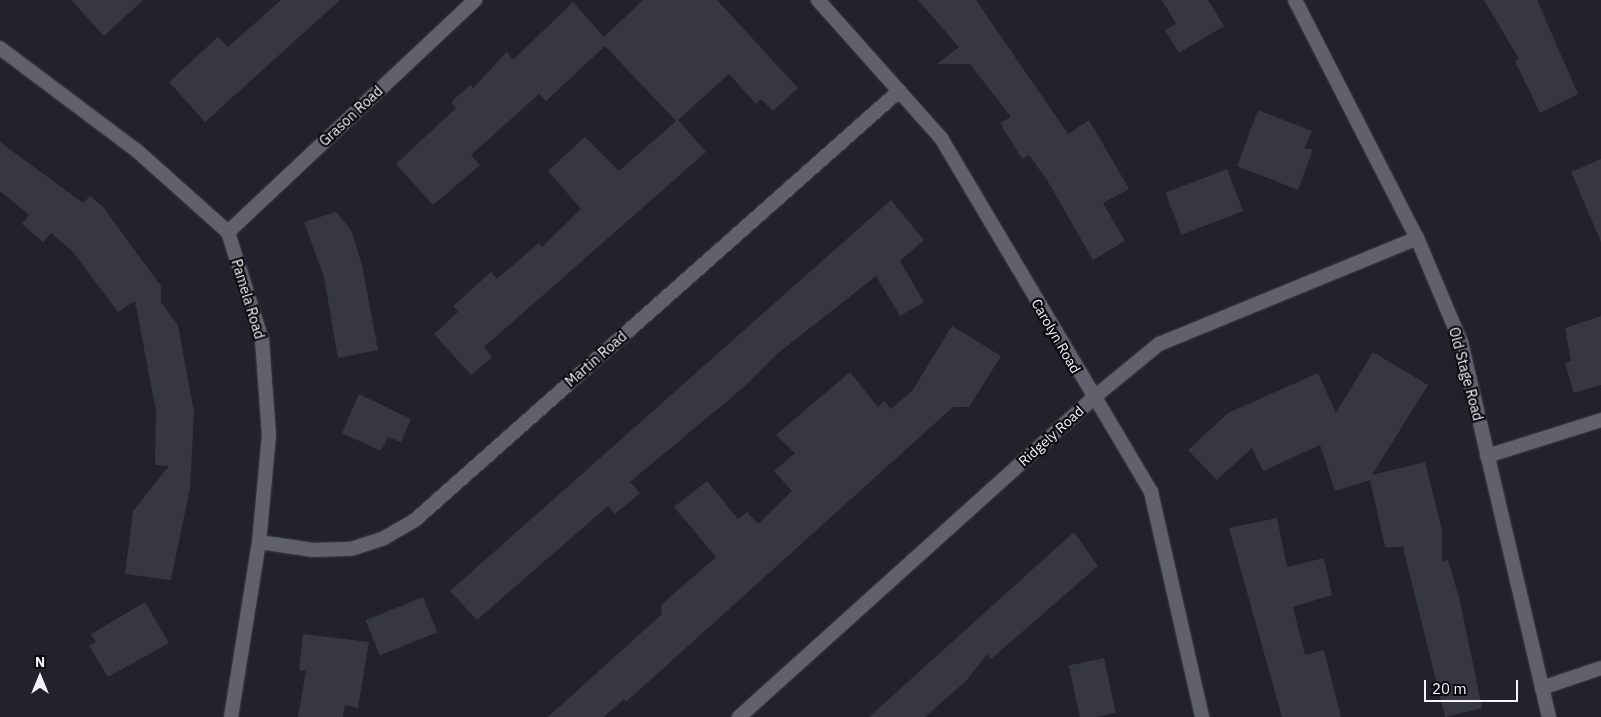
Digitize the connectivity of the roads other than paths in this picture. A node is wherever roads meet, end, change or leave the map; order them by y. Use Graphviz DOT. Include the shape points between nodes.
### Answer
graph roads {
  1 [pos="475,0"];
  2 [pos="818,0"];
  3 [pos="1295,0"];
  4 [pos="0,48"];
  5 [pos="899,91"];
  6 [pos="228,232"];
  7 [pos="1417,238"];
  8 [pos="1092,399"];
  9 [pos="1601,420"];
  10 [pos="1487,456"];
  11 [pos="260,542"];
  12 [pos="1601,668"];
  13 [pos="1542,688"];
  14 [pos="231,717"];
  15 [pos="739,717"];
  16 [pos="1202,717"];
  17 [pos="1548,717"];
  1 -- 6 [label="street, Grason Road"];
  2 -- 5 [label="street, Carolyn Road"];
  3 -- 7 [label="street, Old Stage Road"];
  4 -- 6 [label="street" via="136,150"];
  5 -- 8 [label="street, Carolyn Road" via="941,138"];
  5 -- 11 [label="street, Martin Road" via="415,520 384,538 351,549 313,550"];
  6 -- 11 [label="street, Pamela Road" via="262,340 269,435"];
  7 -- 8 [label="street, Ridgely Road" via="1159,344"];
  7 -- 10 [label="street, Old Stage Road" via="1461,342"];
  8 -- 15 [label="street, Ridgely Road"];
  8 -- 16 [label="street, Carolyn Road" via="1151,492"];
  9 -- 10 [label="street"];
  10 -- 13 [label="street, Old Stage Road"];
  11 -- 14 [label="street, Pamela Road"];
  12 -- 13 [label="street"];
  13 -- 17 [label="street, Old Stage Road"];
}
